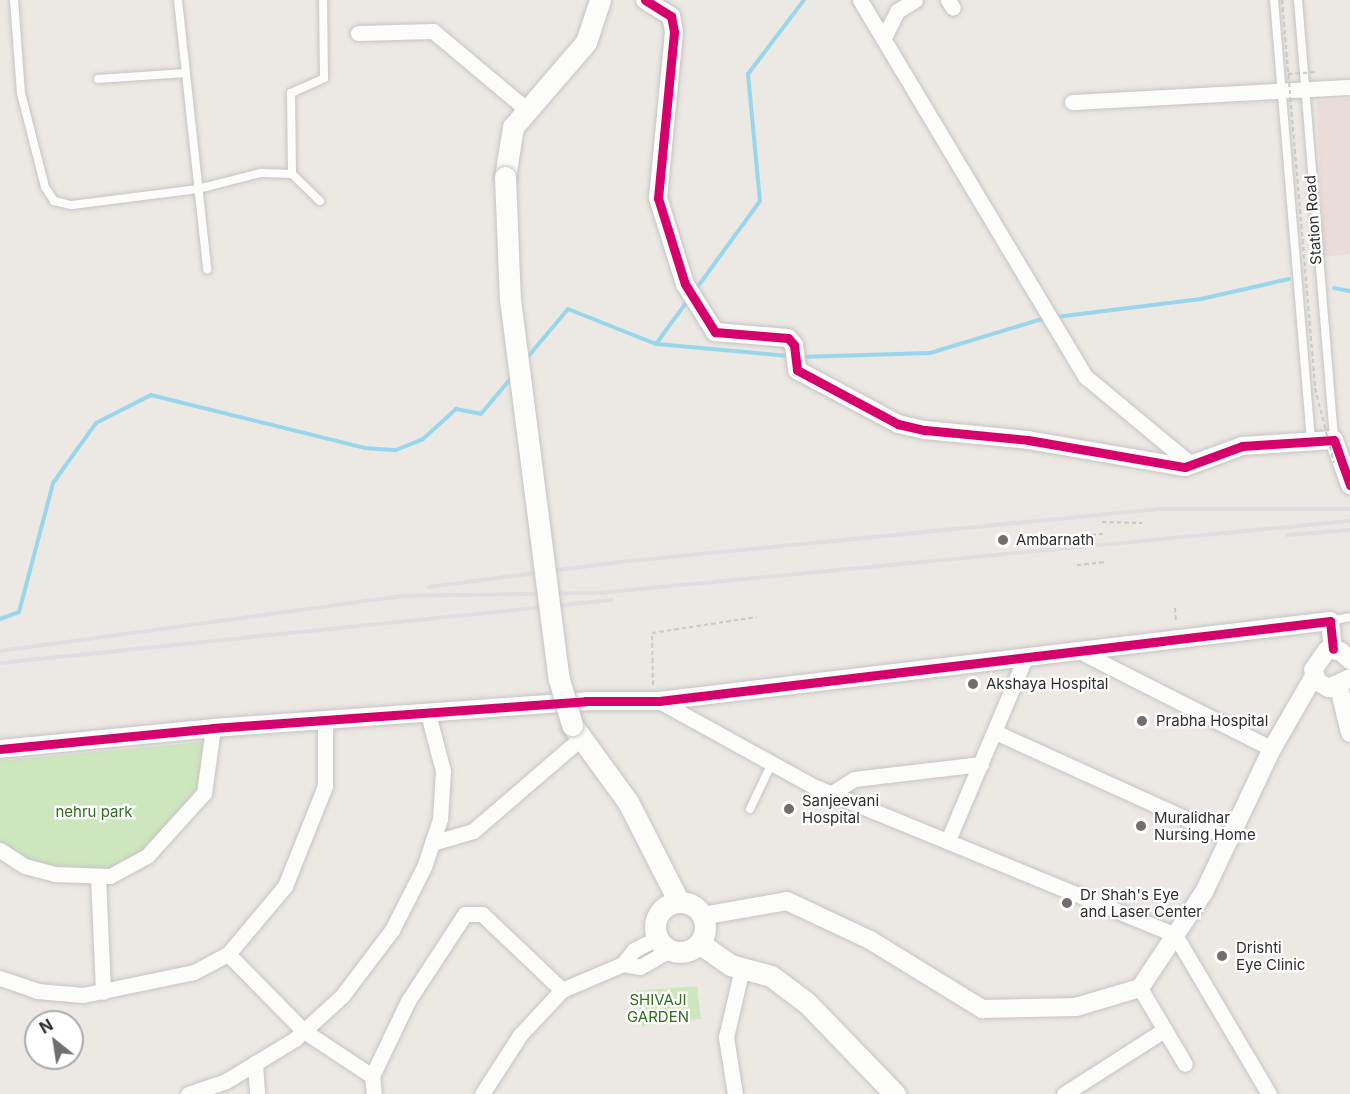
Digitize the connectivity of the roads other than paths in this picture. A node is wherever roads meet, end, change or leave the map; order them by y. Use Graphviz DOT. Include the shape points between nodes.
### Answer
graph roads {
  1 [pos="14,0"];
  2 [pos="178,0"];
  3 [pos="323,0"];
  4 [pos="600,0"];
  5 [pos="613,0"];
  6 [pos="645,0"];
  7 [pos="860,0"];
  8 [pos="915,0"];
  9 [pos="1274,0"];
  10 [pos="1298,0"];
  11 [pos="358,33"];
  12 [pos="883,39"];
  13 [pos="185,73"];
  14 [pos="98,79"];
  15 [pos="1350,87"];
  16 [pos="1304,89"];
  17 [pos="1282,90"];
  18 [pos="1072,102"];
  19 [pos="527,110"];
  20 [pos="509,143"];
  21 [pos="292,174"];
  22 [pos="198,189"];
  23 [pos="320,201"];
  24 [pos="207,269"];
  25 [pos="1334,440"];
  26 [pos="1311,442"];
  27 [pos="1192,465"];
  28 [pos="1350,485"];
  29 [pos="1350,616"];
  30 [pos="1330,621"];
  31 [pos="1333,649"];
  32 [pos="1085,654"];
  33 [pos="1026,656"];
  34 [pos="1350,660"];
  35 [pos="1314,676"];
  36 [pos="1345,683"];
  37 [pos="656,701"];
  38 [pos="428,714"];
  39 [pos="325,720"];
  40 [pos="1349,722"];
  41 [pos="213,728"];
  42 [pos="577,732"];
  43 [pos="995,732"];
  44 [pos="0,749"];
  45 [pos="1272,749"];
  46 [pos="981,764"];
  47 [pos="771,765"];
  48 [pos="832,794"];
  49 [pos="750,809"];
  50 [pos="949,838"];
  51 [pos="1232,839"];
  52 [pos="432,843"];
  53 [pos="0,850"];
  54 [pos="98,876"];
  55 [pos="679,903"];
  56 [pos="702,916"];
  57 [pos="1174,935"];
  58 [pos="699,943"];
  59 [pos="663,944"];
  60 [pos="228,954"];
  61 [pos="742,968"];
  62 [pos="0,978"];
  63 [pos="1140,988"];
  64 [pos="562,990"];
  65 [pos="103,992"];
  66 [pos="1164,1030"];
  67 [pos="304,1031"];
  68 [pos="255,1063"];
  69 [pos="1185,1064"];
  70 [pos="372,1076"];
  71 [pos="188,1094"];
  72 [pos="257,1094"];
  73 [pos="374,1094"];
  74 [pos="482,1094"];
  75 [pos="735,1094"];
  76 [pos="895,1094"];
  77 [pos="1064,1094"];
  78 [pos="1269,1094"];
  1 -- 22 [label="lane" via="21,93 45,187 54,201 72,205"];
  2 -- 13 [label="lane"];
  3 -- 21 [label="lane" via="324,78 291,93"];
  4 -- 19 [label="main road" via="586,42"];
  5 -- 20 [label="main road" via="597,48 527,130"];
  6 -- 27 [label="street" via="673,22 658,198 691,294 711,329 788,338 795,345 795,366 898,424"];
  7 -- 12 [label="street"];
  8 -- 12 [label="street" via="897,11"];
  9 -- 17 [label="lane"];
  10 -- 16 [label="lane, Station Road"];
  11 -- 19 [label="street" via="433,31"];
  12 -- 27 [label="street" via="1057,336 1112,403"];
  13 -- 14 [label="lane"];
  13 -- 22 [label="lane"];
  15 -- 16 [label="street"];
  16 -- 17 [label="street"];
  16 -- 25 [label="lane, Station Road"];
  17 -- 18 [label="street"];
  17 -- 26 [label="lane"];
  19 -- 20 [label="main road" via="513,127"];
  20 -- 42 [label="main road, bridge" via="505,177 510,298 558,679"];
  21 -- 22 [label="lane" via="246,175"];
  21 -- 23 [label="lane"];
  22 -- 24 [label="lane"];
  25 -- 26 [label="street"];
  25 -- 28 [label="street"];
  26 -- 27 [label="street" via="1234,448"];
  29 -- 30 [label="lane"];
  30 -- 31 [label="street"];
  30 -- 32 [label="street"];
  31 -- 34 [label="street"];
  31 -- 35 [label="street" via="1317,658"];
  32 -- 33 [label="street"];
  32 -- 45 [label="street"];
  33 -- 37 [label="street"];
  33 -- 43 [label="street"];
  35 -- 36 [label="street" via="1323,686"];
  35 -- 45 [label="street"];
  36 -- 40 [label="street"];
  37 -- 38 [label="street"];
  37 -- 47 [label="street"];
  38 -- 39 [label="street"];
  38 -- 52 [label="street" via="443,771 440,819"];
  39 -- 41 [label="street"];
  39 -- 60 [label="street" via="325,786 285,886"];
  41 -- 44 [label="street"];
  41 -- 54 [label="street" via="204,793 198,801 147,856 110,876"];
  42 -- 52 [label="street" via="473,831"];
  42 -- 55 [label="main road" via="628,802"];
  43 -- 46 [label="street"];
  43 -- 51 [label="street"];
  45 -- 51 [label="street"];
  46 -- 48 [label="street" via="854,779"];
  46 -- 50 [label="street"];
  47 -- 48 [label="street"];
  47 -- 49 [label="lane"];
  48 -- 50 [label="street"];
  50 -- 57 [label="street"];
  51 -- 57 [label="street"];
  52 -- 67 [label="street" via="392,930 342,996"];
  53 -- 54 [label="street" via="46,872"];
  54 -- 65 [label="street"];
  55 -- 56 [label="main road"];
  55 -- 59 [label="main road" via="661,911"];
  56 -- 58 [label="main road"];
  56 -- 63 [label="street" via="787,901 870,940 982,1009 1076,1007"];
  57 -- 63 [label="street"];
  57 -- 78 [label="street"];
  58 -- 59 [label="main road" via="687,951"];
  58 -- 61 [label="main road" via="712,956"];
  59 -- 64 [label="street" via="633,950 622,964"];
  60 -- 65 [label="street" via="194,972"];
  60 -- 67 [label="street"];
  61 -- 75 [label="street" via="726,1037"];
  61 -- 76 [label="main road" via="771,976 807,1003"];
  62 -- 65 [label="street" via="37,991"];
  63 -- 66 [label="street"];
  64 -- 70 [label="street" via="482,914 465,914 408,1001"];
  64 -- 74 [label="street" via="520,1035"];
  66 -- 69 [label="street"];
  66 -- 77 [label="street"];
  67 -- 68 [label="street"];
  67 -- 70 [label="street"];
  68 -- 71 [label="street"];
  68 -- 72 [label="street"];
  70 -- 73 [label="street"];
}
